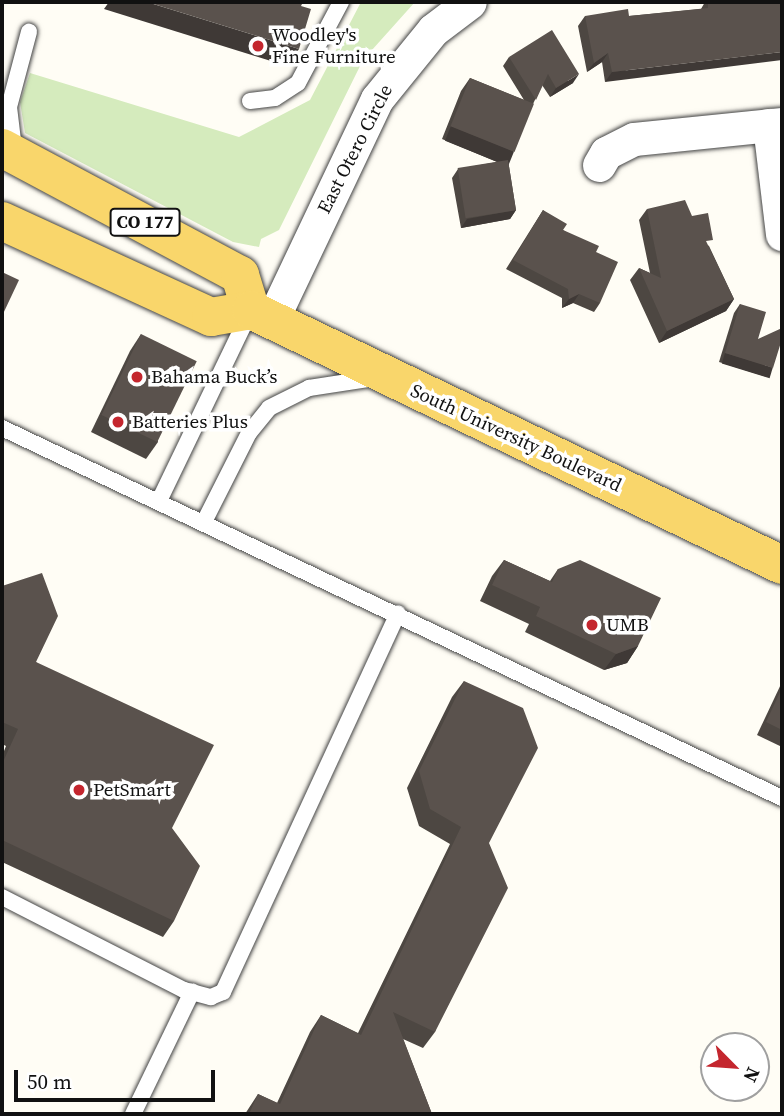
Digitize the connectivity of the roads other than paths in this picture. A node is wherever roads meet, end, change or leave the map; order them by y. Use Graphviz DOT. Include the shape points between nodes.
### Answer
graph roads {
  1 [pos="341,2"];
  2 [pos="470,2"];
  3 [pos="29,32"];
  4 [pos="250,101"];
  5 [pos="776,125"];
  6 [pos="9,151"];
  7 [pos="599,165"];
  8 [pos="2,221"];
  9 [pos="782,234"];
  10 [pos="262,315"];
  11 [pos="387,377"];
  12 [pos="2,428"];
  13 [pos="159,501"];
  14 [pos="204,522"];
  15 [pos="782,565"];
  16 [pos="398,614"];
  17 [pos="782,798"];
  18 [pos="2,897"];
  19 [pos="192,992"];
  20 [pos="133,1114"];
  1 -- 4 [label="lane" via="298,83 275,98"];
  2 -- 10 [label="street, East Otero Circle" via="433,30 377,99"];
  3 -- 6 [label="lane" via="9,107"];
  5 -- 7 [label="street" via="634,139 606,153"];
  5 -- 9 [label="street"];
  6 -- 10 [label="main road, CO 177" via="240,275"];
  8 -- 10 [label="main road" via="211,317"];
  10 -- 11 [label="main road, South University Boulevard"];
  10 -- 13 [label="lane"];
  11 -- 14 [label="lane" via="309,388 269,408 249,433"];
  11 -- 15 [label="main road, South University Boulevard"];
  12 -- 13 [label="lane"];
  13 -- 14 [label="lane"];
  14 -- 16 [label="lane"];
  16 -- 17 [label="lane"];
  16 -- 19 [label="lane" via="223,992 211,997"];
  18 -- 19 [label="lane"];
  19 -- 20 [label="lane"];
}
